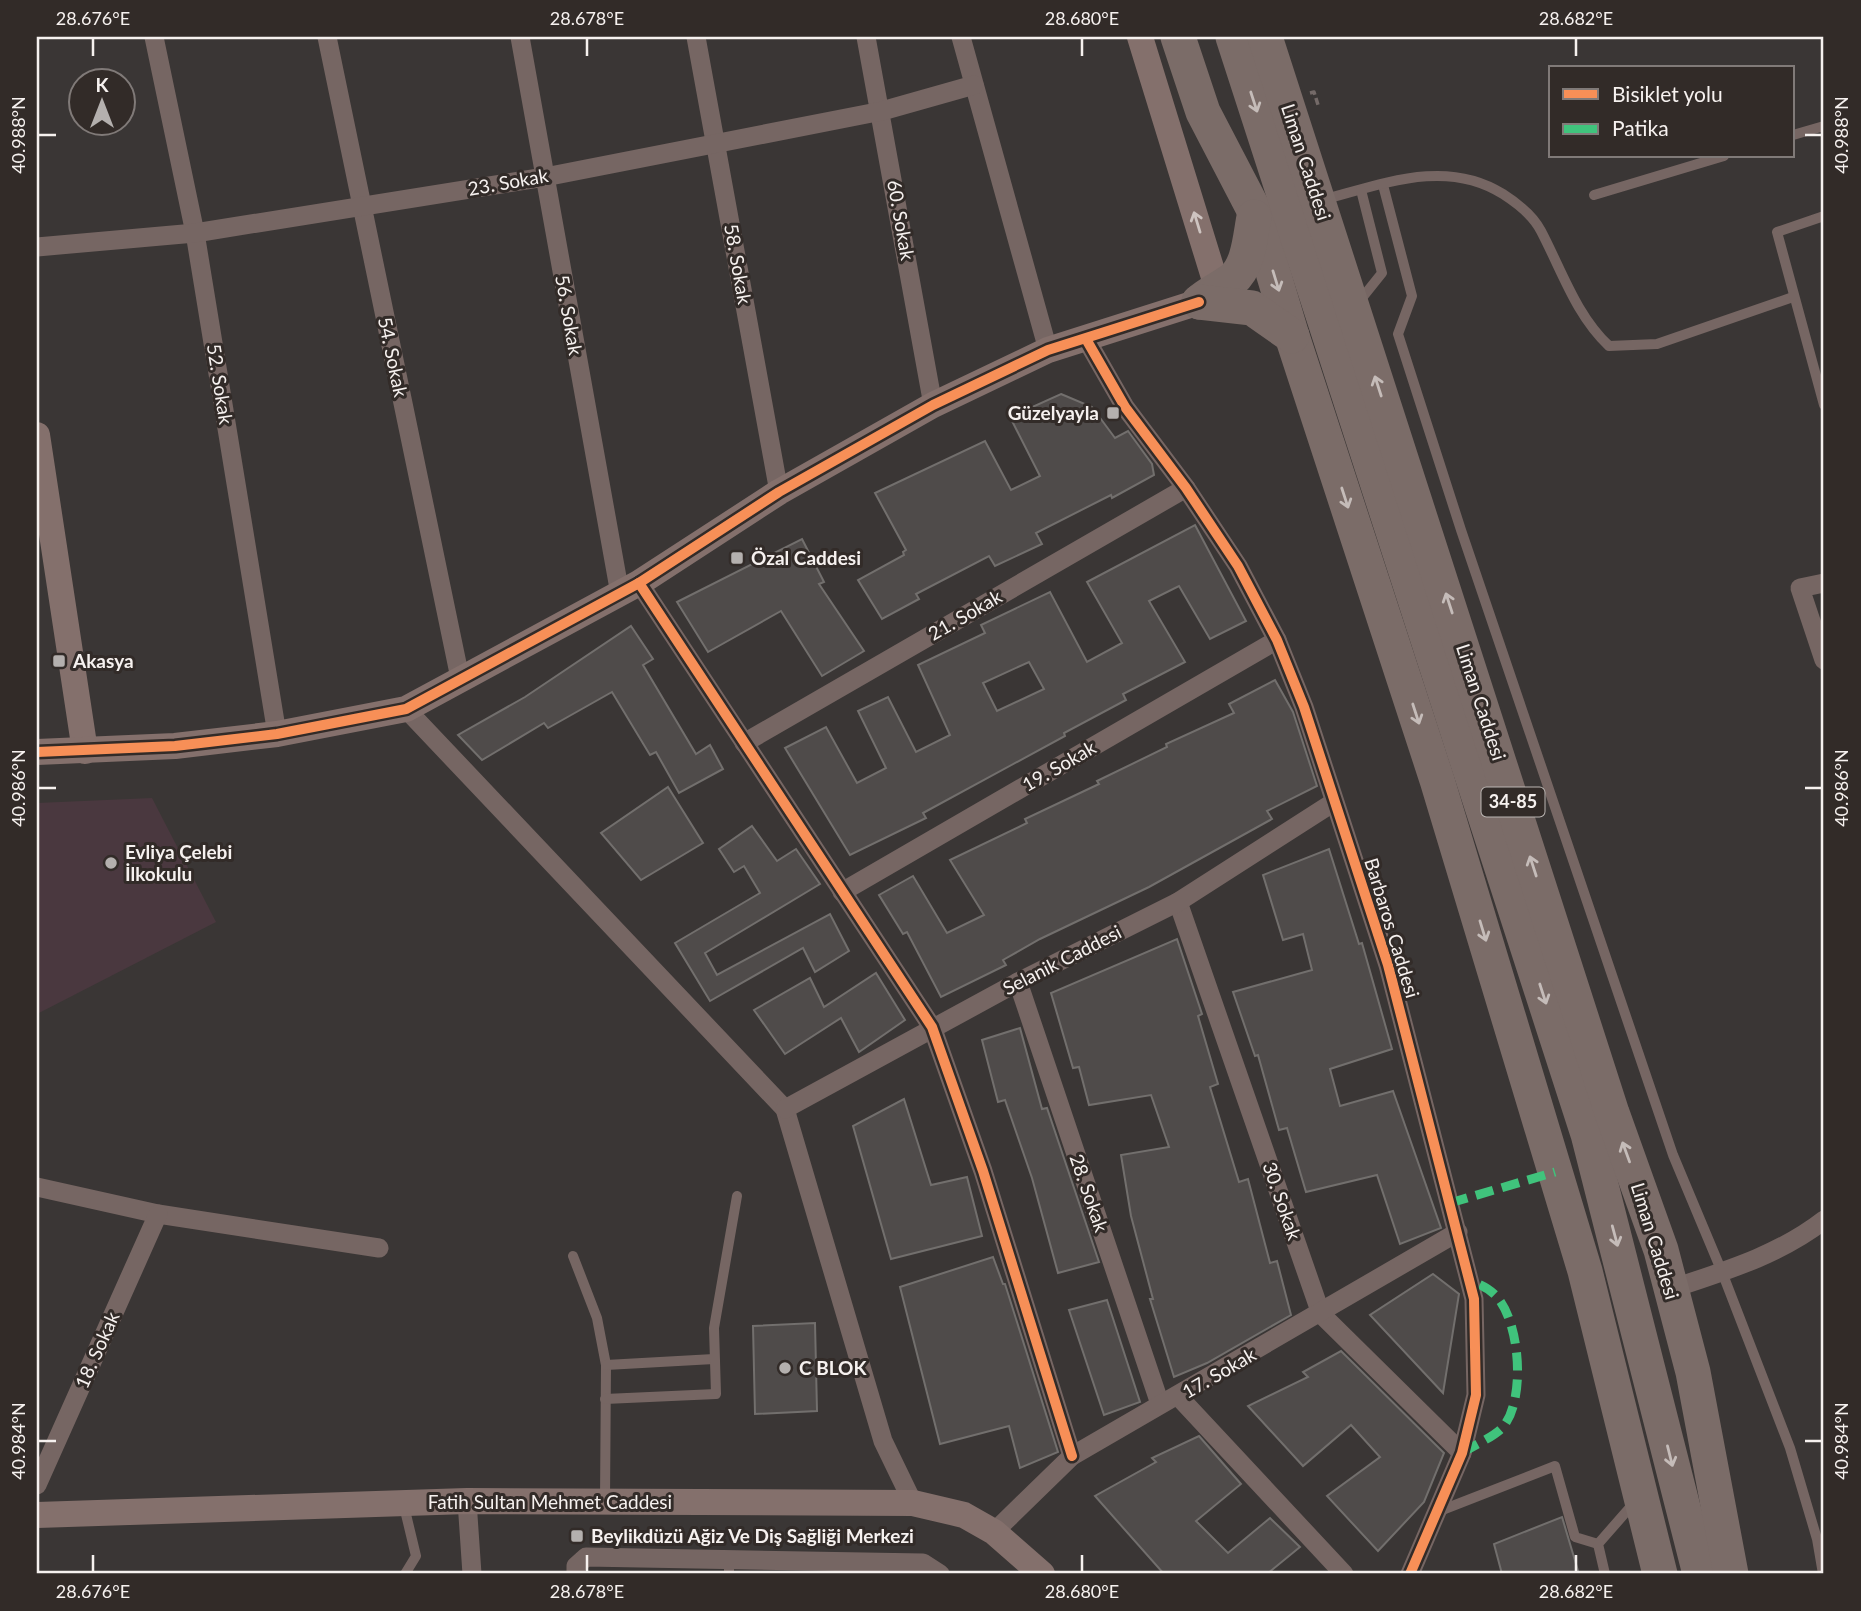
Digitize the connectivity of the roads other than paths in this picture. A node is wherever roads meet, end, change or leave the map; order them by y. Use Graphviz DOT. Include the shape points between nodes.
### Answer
graph roads {
  1 [pos="154,37"];
  2 [pos="327,37"];
  3 [pos="520,37"];
  4 [pos="696,37"];
  5 [pos="866,37"];
  6 [pos="961,37"];
  7 [pos="1140,37"];
  8 [pos="1178,37"];
  9 [pos="1199,37"];
  10 [pos="1233,37"];
  11 [pos="1265,37"];
  12 [pos="974,85"];
  13 [pos="882,111"];
  14 [pos="1824,126"];
  15 [pos="1794,135"];
  16 [pos="716,141"];
  17 [pos="1717,158"];
  18 [pos="545,177"];
  19 [pos="1383,185"];
  20 [pos="1361,190"];
  21 [pos="1594,195"];
  22 [pos="1318,201"];
  23 [pos="361,207"];
  24 [pos="1255,212"];
  25 [pos="1824,216"];
  26 [pos="195,233"];
  27 [pos="37,247"];
  28 [pos="1208,295"];
  29 [pos="1793,297"];
  30 [pos="1353,309"];
  31 [pos="1292,336"];
  32 [pos="1086,339"];
  33 [pos="1048,349"];
  34 [pos="933,405"];
  35 [pos="1824,405"];
  36 [pos="37,435"];
  37 [pos="1186,488"];
  38 [pos="779,492"];
  39 [pos="1824,583"];
  40 [pos="629,588"];
  41 [pos="1277,640"];
  42 [pos="1824,660"];
  43 [pos="460,678"];
  44 [pos="406,709"];
  45 [pos="276,734"];
  46 [pos="744,743"];
  47 [pos="85,751"];
  48 [pos="37,752"];
  49 [pos="1334,803"];
  50 [pos="842,892"];
  51 [pos="1178,902"];
  52 [pos="1018,982"];
  53 [pos="932,1027"];
  54 [pos="785,1109"];
  55 [pos="37,1187"];
  56 [pos="737,1196"];
  57 [pos="158,1214"];
  58 [pos="1824,1220"];
  59 [pos="1458,1232"];
  60 [pos="379,1248"];
  61 [pos="573,1256"];
  62 [pos="1722,1272"];
  63 [pos="1671,1289"];
  64 [pos="1321,1314"];
  65 [pos="714,1359"];
  66 [pos="606,1365"];
  67 [pos="1692,1372"];
  68 [pos="1178,1396"];
  69 [pos="605,1399"];
  70 [pos="1160,1404"];
  71 [pos="1462,1452"];
  72 [pos="1072,1456"];
  73 [pos="37,1485"];
  74 [pos="1641,1496"];
  75 [pos="467,1500"];
  76 [pos="605,1500"];
  77 [pos="404,1503"];
  78 [pos="913,1503"];
  79 [pos="1436,1513"];
  80 [pos="37,1515"];
  81 [pos="994,1532"];
  82 [pos="1598,1544"];
  83 [pos="729,1567"];
  84 [pos="853,1568"];
  85 [pos="896,1569"];
  86 [pos="405,1574"];
  87 [pos="472,1574"];
  88 [pos="576,1574"];
  89 [pos="940,1574"];
  90 [pos="1042,1574"];
  91 [pos="1344,1574"];
  92 [pos="1410,1574"];
  93 [pos="1605,1574"];
  94 [pos="1660,1574"];
  95 [pos="1700,1574"];
  96 [pos="1731,1574"];
  97 [pos="1752,1574"];
  98 [pos="1823,1574"];
  1 -- 26 [label="street, 52. Sokak"];
  2 -- 23 [label="street, 54. Sokak"];
  3 -- 18 [label="street, 56. Sokak"];
  4 -- 16 [label="street, 58. Sokak"];
  5 -- 13 [label="street, 60. Sokak"];
  6 -- 12 [label="street"];
  28 -- 7 [label="street, one-way"];
  8 -- 24 [label="highway" via="1203,112"];
  9 -- 24 [label="highway"];
  10 -- 95 [label="highway, Liman Caddesi / 34-85, one-way" via="1588,1134"];
  11 -- 22 [label="highway, Liman Caddesi / 34-85"];
  12 -- 13 [label="street, 23. Sokak"];
  12 -- 33 [label="street"];
  13 -- 16 [label="street, 23. Sokak"];
  13 -- 34 [label="street, 60. Sokak"];
  14 -- 15 [label="lane"];
  16 -- 18 [label="street, 23. Sokak"];
  16 -- 38 [label="street, 58. Sokak"];
  17 -- 21 [label="lane"];
  18 -- 23 [label="street, 23. Sokak"];
  18 -- 40 [label="street, 56. Sokak"];
  19 -- 20 [label="lane"];
  19 -- 29 [label="lane" via="1438,173 1482,181 1515,202 1540,229 1592,331 1609,346 1657,344"];
  19 -- 62 [label="lane" via="1412,296 1398,334 1673,1155"];
  20 -- 22 [label="lane"];
  20 -- 30 [label="lane" via="1382,274"];
  22 -- 30 [label="highway, Liman Caddesi / 34-85"];
  23 -- 26 [label="street, 23. Sokak"];
  23 -- 43 [label="street, 54. Sokak"];
  24 -- 28 [label="highway" via="1244,264 1232,279"];
  24 -- 31 [label="highway, one-way"];
  25 -- 29 [label="lane" via="1777,232"];
  26 -- 27 [label="street, 23. Sokak"];
  26 -- 45 [label="street, 52. Sokak"];
  28 -- 31 [label="highway" via="1252,308"];
  28 -- 32 [label="street"];
  29 -- 35 [label="lane"];
  63 -- 30 [label="highway, Liman Caddesi / 34-85, one-way"];
  31 -- 74 [label="highway, one-way" via="1445,806 1585,1271"];
  32 -- 33 [label="street"];
  32 -- 37 [label="street, Barbaros Caddesi" via="1125,407"];
  33 -- 34 [label="street"];
  34 -- 38 [label="street"];
  36 -- 47 [label="street"];
  37 -- 41 [label="street, Barbaros Caddesi" via="1238,566"];
  37 -- 46 [label="street, 21. Sokak"];
  38 -- 40 [label="street"];
  39 -- 42 [label="street" via="1800,588"];
  40 -- 43 [label="street"];
  40 -- 46 [label="street"];
  41 -- 49 [label="street, Barbaros Caddesi" via="1304,706"];
  41 -- 50 [label="street, 19. Sokak"];
  43 -- 44 [label="street"];
  44 -- 45 [label="street"];
  44 -- 54 [label="street"];
  45 -- 47 [label="street"];
  46 -- 50 [label="street"];
  47 -- 48 [label="street"];
  49 -- 51 [label="street, Selanik Caddesi"];
  49 -- 59 [label="street, Barbaros Caddesi" via="1388,965"];
  50 -- 53 [label="street"];
  51 -- 52 [label="street, Selanik Caddesi"];
  51 -- 64 [label="street, 30. Sokak"];
  52 -- 53 [label="street, Selanik Caddesi"];
  52 -- 70 [label="street, 28. Sokak"];
  53 -- 54 [label="street, Selanik Caddesi"];
  53 -- 72 [label="street" via="983,1171"];
  54 -- 78 [label="street" via="883,1441"];
  55 -- 57 [label="street"];
  56 -- 65 [label="lane" via="714,1328"];
  57 -- 60 [label="street"];
  57 -- 73 [label="street, 18. Sokak"];
  58 -- 62 [label="street" via="1796,1241"];
  59 -- 64 [label="street, 17. Sokak"];
  59 -- 71 [label="street, Barbaros Caddesi" via="1474,1299 1476,1381"];
  61 -- 66 [label="lane" via="597,1318"];
  62 -- 63 [label="street"];
  62 -- 98 [label="lane" via="1790,1448"];
  63 -- 67 [label="highway, Liman Caddesi / 34-85"];
  64 -- 68 [label="street, 17. Sokak"];
  64 -- 71 [label="street, 30. Sokak"];
  65 -- 66 [label="lane"];
  65 -- 69 [label="lane" via="716,1394"];
  66 -- 69 [label="lane"];
  67 -- 96 [label="highway, Liman Caddesi / 34-85"];
  67 -- 97 [label="highway" via="1726,1463"];
  68 -- 70 [label="street, 17. Sokak"];
  68 -- 91 [label="street"];
  69 -- 76 [label="lane"];
  70 -- 72 [label="street, 17. Sokak"];
  71 -- 79 [label="street, Barbaros Caddesi"];
  72 -- 81 [label="street, 17. Sokak"];
  74 -- 82 [label="lane"];
  74 -- 94 [label="highway"];
  75 -- 76 [label="street, Fatih Sultan Mehmet Caddesi"];
  75 -- 77 [label="street, Fatih Sultan Mehmet Caddesi"];
  75 -- 87 [label="street"];
  76 -- 78 [label="street, Fatih Sultan Mehmet Caddesi"];
  77 -- 80 [label="street, Fatih Sultan Mehmet Caddesi"];
  77 -- 86 [label="lane" via="416,1556"];
  78 -- 81 [label="street, Fatih Sultan Mehmet Caddesi" via="964,1515"];
  79 -- 82 [label="lane" via="1555,1466 1575,1537"];
  79 -- 92 [label="street, Barbaros Caddesi"];
  81 -- 90 [label="street, Fatih Sultan Mehmet Caddesi"];
  82 -- 93 [label="lane"];
  83 -- 84 [label="street"];
  83 -- 88 [label="street" via="586,1557 576,1566"];
  84 -- 85 [label="street"];
  85 -- 89 [label="street" via="923,1563"];
}
